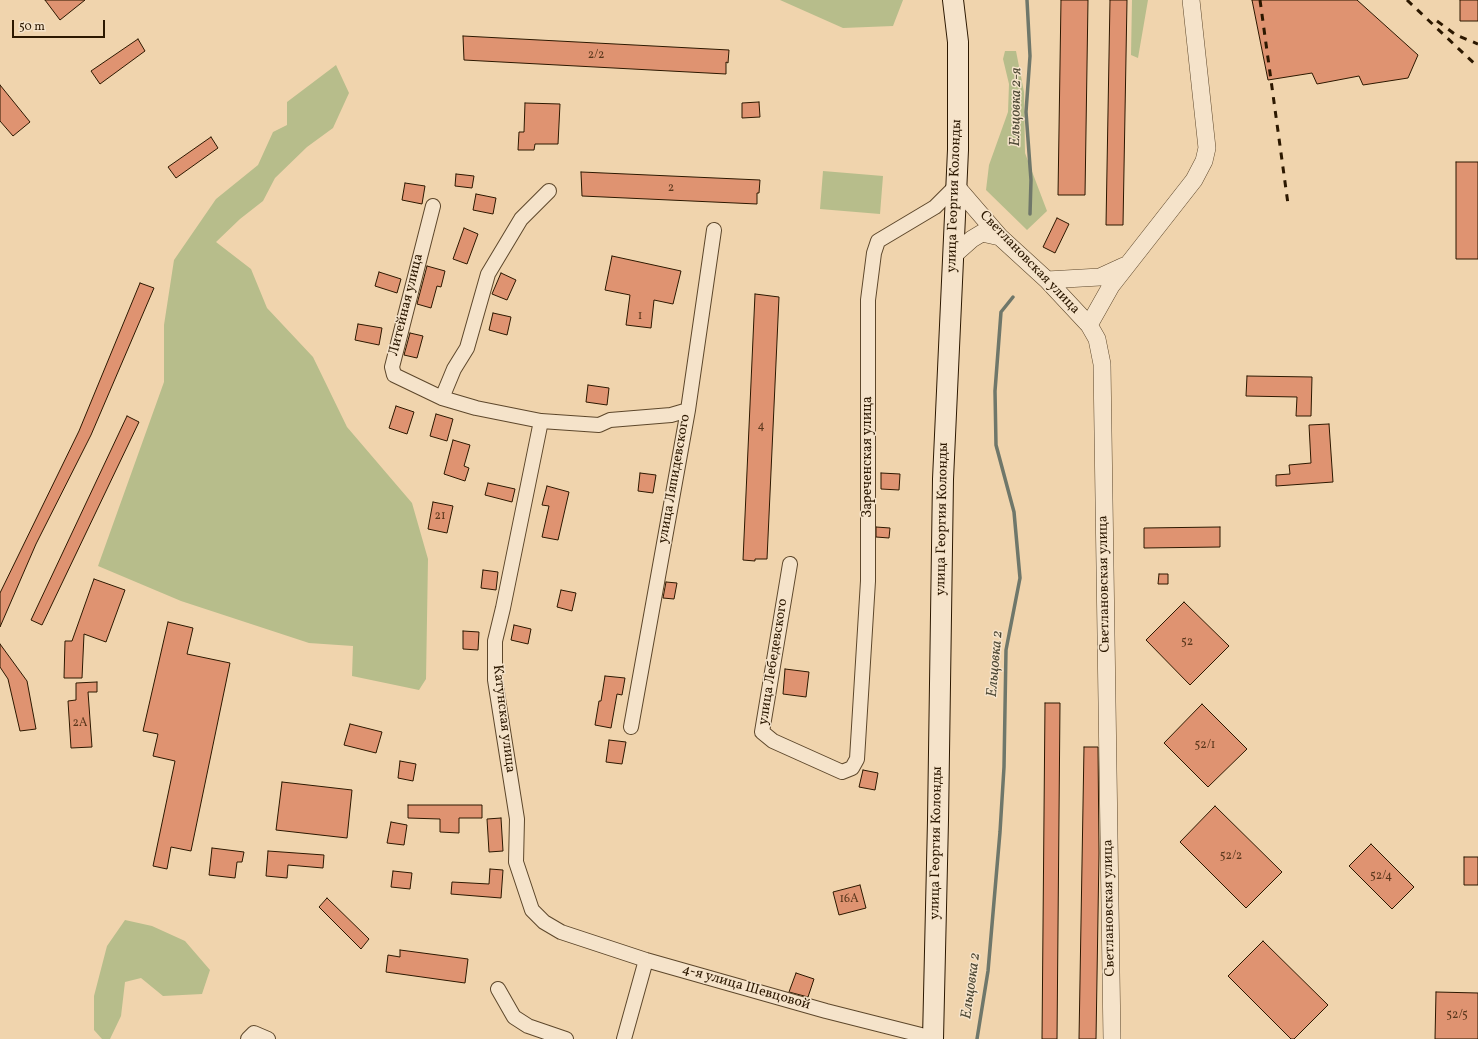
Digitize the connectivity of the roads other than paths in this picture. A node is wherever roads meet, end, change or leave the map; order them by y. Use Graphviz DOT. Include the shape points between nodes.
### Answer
graph roads {
  1 [pos="953,0"];
  2 [pos="1191,0"];
  3 [pos="956,186"];
  4 [pos="549,191"];
  5 [pos="433,206"];
  6 [pos="714,230"];
  7 [pos="1000,237"];
  8 [pos="954,255"];
  9 [pos="1128,263"];
  10 [pos="1047,280"];
  11 [pos="1089,325"];
  12 [pos="442,398"];
  13 [pos="688,410"];
  14 [pos="540,421"];
  15 [pos="790,564"];
  16 [pos="631,727"];
  17 [pos="852,768"];
  18 [pos="561,932"];
  19 [pos="646,960"];
  20 [pos="498,989"];
  21 [pos="251,1036"];
  22 [pos="268,1039"];
  23 [pos="566,1039"];
  24 [pos="624,1039"];
  25 [pos="933,1039"];
  26 [pos="1112,1039"];
  1 -- 3 [label="main road, улица Георгия Колонды" via="958,42"];
  2 -- 9 [label="street" via="1207,148 1204,161 1194,180"];
  3 -- 7 [label="street, Светлановская улица"];
  3 -- 8 [label="main road, улица Георгия Колонды"];
  3 -- 17 [label="street, Зареченская улица" via="935,207 878,241 874,253 868,300 868,580 857,759"];
  4 -- 12 [label="street" via="521,219 488,274 467,348 454,369"];
  5 -- 12 [label="street, Литейная улица" via="392,367 394,375"];
  6 -- 13 [label="street, улица Ляпидевского"];
  7 -- 8 [label="street" via="982,233"];
  7 -- 10 [label="street, Светлановская улица"];
  8 -- 25 [label="main road, улица Георгия Колонды" via="943,479"];
  9 -- 10 [label="street" via="1100,277"];
  9 -- 11 [label="street" via="1111,286"];
  10 -- 11 [label="street, Светлановская улица"];
  11 -- 26 [label="street, Светлановская улица" via="1097,339 1102,364"];
  12 -- 14 [label="street"];
  13 -- 14 [label="street" via="671,415 610,420 599,425"];
  13 -- 16 [label="street, улица Ляпидевского"];
  14 -- 18 [label="street, Катунская улица" via="495,641 495,680 517,819 516,862 532,910 544,922"];
  15 -- 17 [label="street, улица Лебедевского" via="762,732 773,741 842,772"];
  18 -- 19 [label="street, 4-я улица Шевцовой"];
  19 -- 24 [label="street"];
  19 -- 25 [label="street, 4-я улица Шевцовой"];
  20 -- 23 [label="street" via="514,1017 528,1026"];
  21 -- 22 [label="street"];
}
